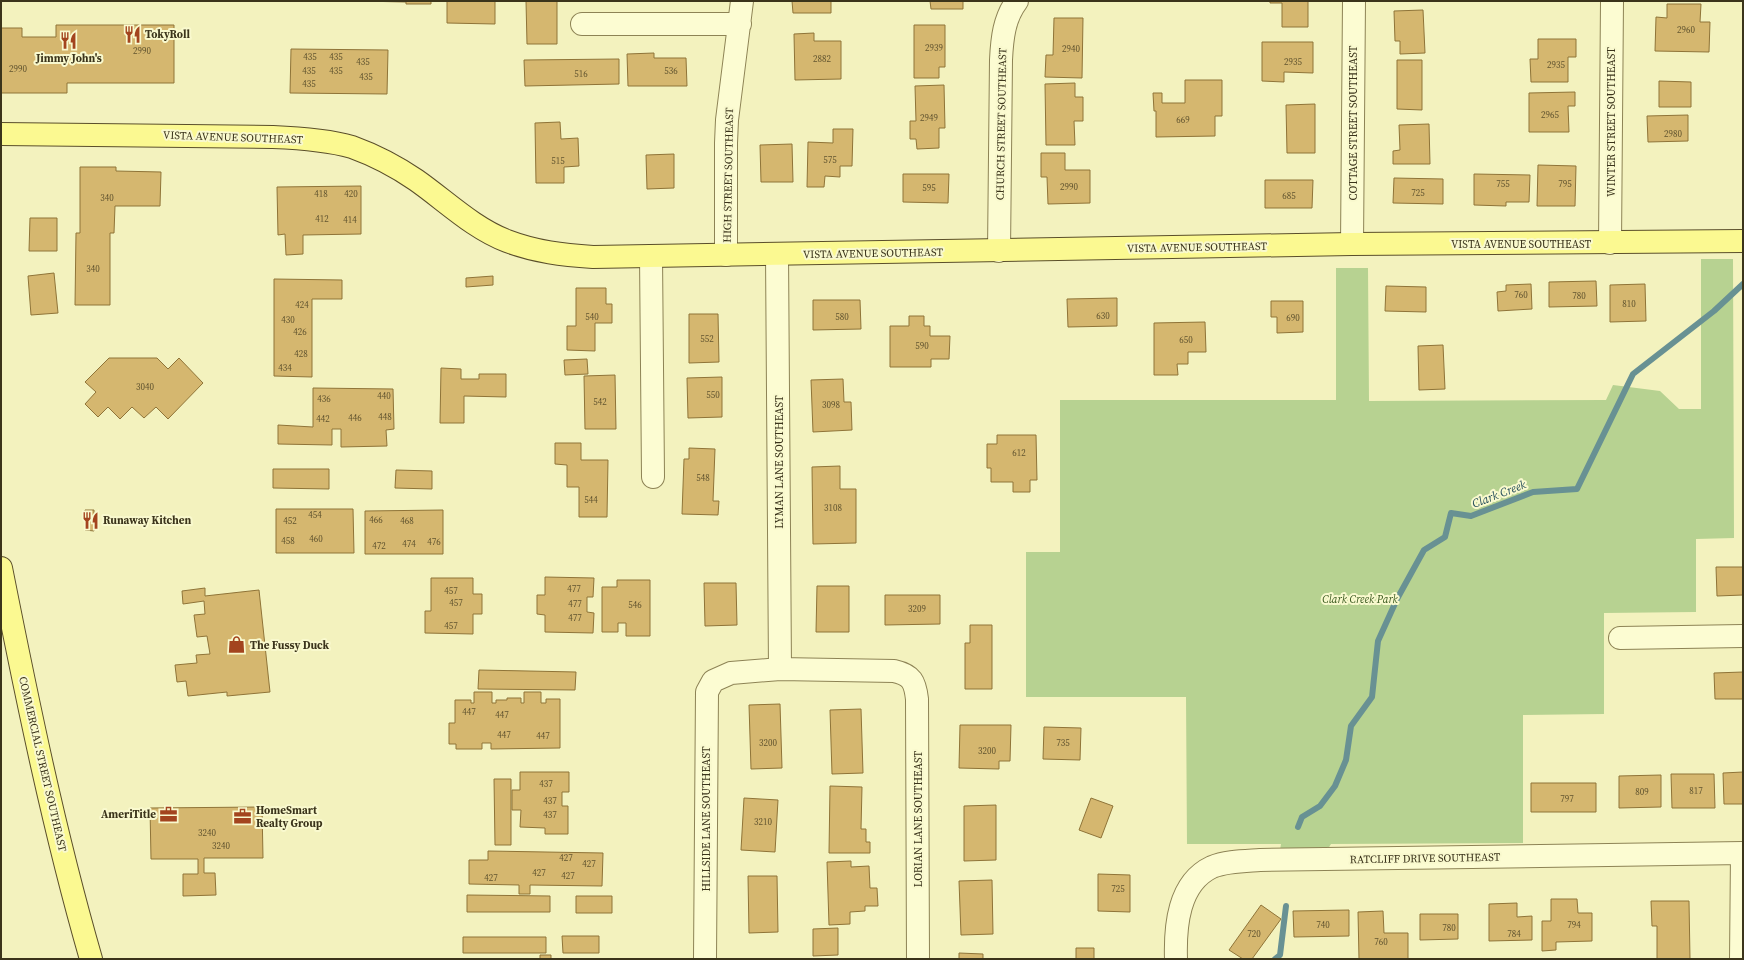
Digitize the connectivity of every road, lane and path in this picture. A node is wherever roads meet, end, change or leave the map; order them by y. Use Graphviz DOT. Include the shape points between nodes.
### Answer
graph roads {
  1 [pos="742,1"];
  2 [pos="1017,1"];
  3 [pos="1354,1"];
  4 [pos="1612,1"];
  5 [pos="582,24"];
  6 [pos="740,24"];
  7 [pos="1,134"];
  8 [pos="1743,241"];
  9 [pos="1352,244"];
  10 [pos="1610,244"];
  11 [pos="999,251"];
  12 [pos="777,254"];
  13 [pos="726,255"];
  14 [pos="651,256"];
  15 [pos="653,477"];
  16 [pos="1,568"];
  17 [pos="1743,636"];
  18 [pos="1620,638"];
  19 [pos="780,669"];
  20 [pos="1742,853"];
  21 [pos="91,959"];
  22 [pos="705,959"];
  23 [pos="918,959"];
  24 [pos="1176,959"];
  25 [pos="1741,959"];
  1 -- 6 [label="street, HIGH STREET SOUTHEAST"];
  2 -- 11 [label="street, CHURCH STREET SOUTHEAST" via="1004,30 1001,60"];
  3 -- 9 [label="street, COTTAGE STREET SOUTHEAST"];
  4 -- 10 [label="street, WINTER STREET SOUTHEAST"];
  5 -- 6 [label="street"];
  6 -- 13 [label="street, HIGH STREET SOUTHEAST" via="730,90 726,143"];
  7 -- 14 [label="main road, VISTA AVENUE SOUTHEAST" via="273,137 305,139 351,147 383,161 416,180 471,222 506,241 550,254 593,257"];
  8 -- 10 [label="main road, VISTA AVENUE SOUTHEAST"];
  9 -- 10 [label="main road, VISTA AVENUE SOUTHEAST"];
  9 -- 11 [label="main road, VISTA AVENUE SOUTHEAST"];
  11 -- 12 [label="main road, VISTA AVENUE SOUTHEAST"];
  12 -- 13 [label="main road, VISTA AVENUE SOUTHEAST"];
  12 -- 19 [label="street, LYMAN LANE SOUTHEAST"];
  13 -- 14 [label="main road, VISTA AVENUE SOUTHEAST"];
  14 -- 15 [label="street"];
  16 -- 21 [label="main road, COMMERCIAL STREET SOUTHEAST" via="54,819"];
  17 -- 18 [label="street"];
  19 -- 22 [label="street, HILLSIDE LANE SOUTHEAST" via="731,673 713,681 708,692"];
  19 -- 23 [label="street, LORIAN LANE SOUTHEAST" via="894,671 904,673 912,680 917,699"];
  20 -- 24 [label="street, RATCLIFF DRIVE SOUTHEAST" via="1260,860 1226,863 1211,868 1199,876 1187,889 1178,920"];
  20 -- 25 [label="street"];
}
